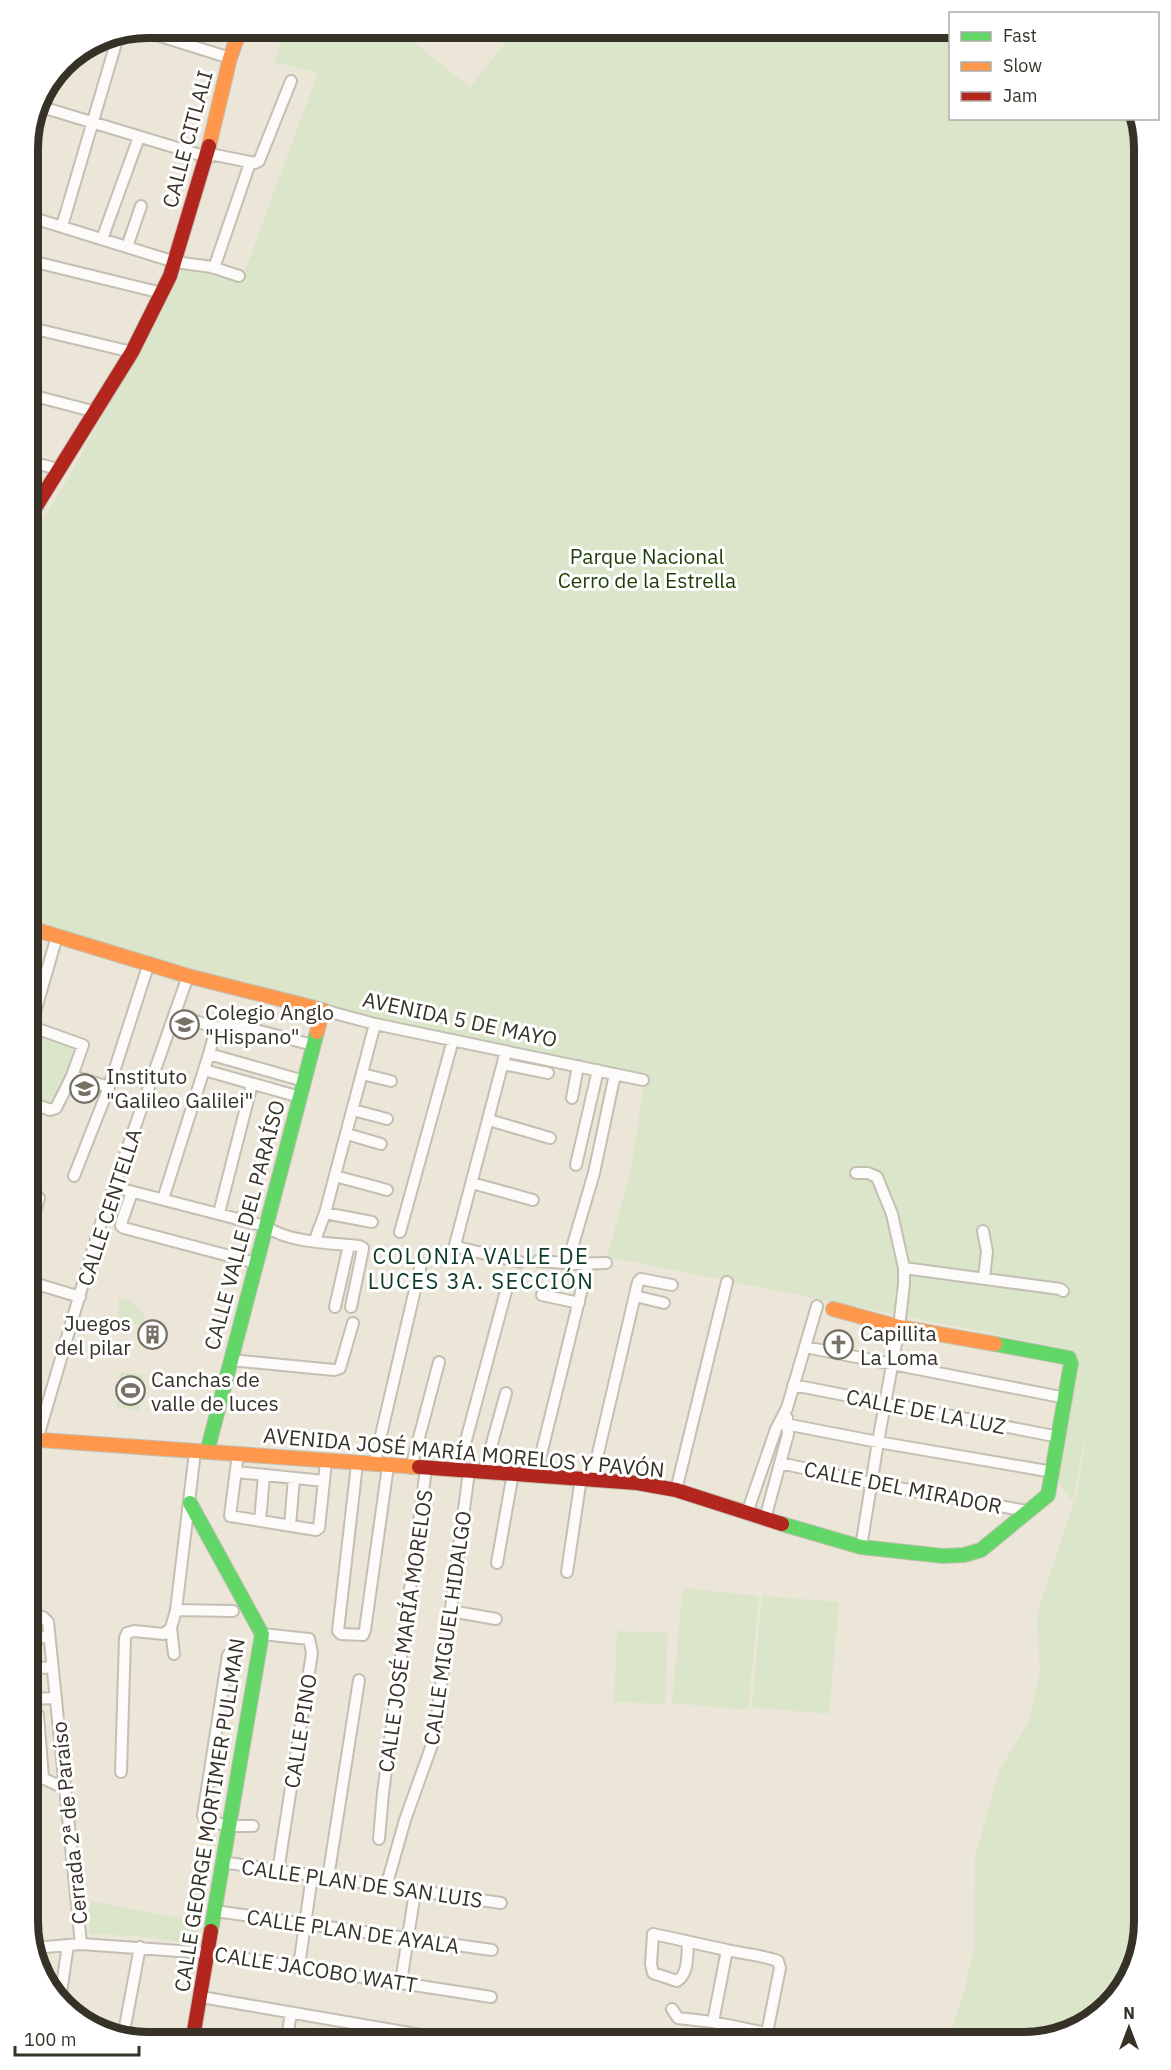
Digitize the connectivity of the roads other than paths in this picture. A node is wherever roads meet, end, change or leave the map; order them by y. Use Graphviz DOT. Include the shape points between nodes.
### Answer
graph roads {
  1 [pos="168,38"];
  2 [pos="237,38"];
  3 [pos="116,42"];
  4 [pos="230,58"];
  5 [pos="291,81"];
  6 [pos="45,108"];
  7 [pos="92,123"];
  8 [pos="139,137"];
  9 [pos="207,157"];
  10 [pos="250,163"];
  11 [pos="141,206"];
  12 [pos="38,219"];
  13 [pos="62,226"];
  14 [pos="102,238"];
  15 [pos="127,247"];
  16 [pos="175,261"];
  17 [pos="38,263"];
  18 [pos="214,268"];
  19 [pos="239,276"];
  20 [pos="162,293"];
  21 [pos="38,330"];
  22 [pos="132,352"];
  23 [pos="38,397"];
  24 [pos="96,412"];
  25 [pos="38,464"];
  26 [pos="58,469"];
  27 [pos="38,502"];
  28 [pos="38,930"];
  29 [pos="57,936"];
  30 [pos="149,963"];
  31 [pos="188,976"];
  32 [pos="38,997"];
  33 [pos="323,1010"];
  34 [pos="176,1014"];
  35 [pos="375,1024"];
  36 [pos="216,1028"];
  37 [pos="38,1029"];
  38 [pos="453,1040"];
  39 [pos="313,1046"];
  40 [pos="506,1051"];
  41 [pos="209,1054"];
  42 [pos="503,1064"];
  43 [pos="578,1066"];
  44 [pos="204,1070"];
  45 [pos="598,1070"];
  46 [pos="549,1073"];
  47 [pos="362,1074"];
  48 [pos="615,1074"];
  49 [pos="72,1076"];
  50 [pos="643,1080"];
  51 [pos="304,1081"];
  52 [pos="391,1081"];
  53 [pos="252,1084"];
  54 [pos="109,1087"];
  55 [pos="300,1097"];
  56 [pos="572,1098"];
  57 [pos="38,1105"];
  58 [pos="353,1110"];
  59 [pos="387,1119"];
  60 [pos="489,1120"];
  61 [pos="347,1134"];
  62 [pos="550,1138"];
  63 [pos="381,1144"];
  64 [pos="576,1165"];
  65 [pos="856,1173"];
  66 [pos="74,1176"];
  67 [pos="335,1176"];
  68 [pos="472,1183"];
  69 [pos="114,1187"];
  70 [pos="387,1190"];
  71 [pos="132,1191"];
  72 [pos="39,1198"];
  73 [pos="163,1199"];
  74 [pos="534,1200"];
  75 [pos="38,1201"];
  76 [pos="219,1213"];
  77 [pos="326,1213"];
  78 [pos="372,1222"];
  79 [pos="265,1226"];
  80 [pos="982,1231"];
  81 [pos="400,1232"];
  82 [pos="315,1240"];
  83 [pos="349,1245"];
  84 [pos="538,1260"];
  85 [pos="520,1262"];
  86 [pos="256,1263"];
  87 [pos="606,1263"];
  88 [pos="421,1264"];
  89 [pos="574,1264"];
  90 [pos="588,1264"];
  91 [pos="904,1268"];
  92 [pos="984,1278"];
  93 [pos="728,1282"];
  94 [pos="38,1284"];
  95 [pos="672,1285"];
  96 [pos="506,1291"];
  97 [pos="1063,1291"];
  98 [pos="542,1295"];
  99 [pos="634,1296"];
  100 [pos="80,1297"];
  101 [pos="579,1303"];
  102 [pos="664,1303"];
  103 [pos="351,1306"];
  104 [pos="817,1306"];
  105 [pos="335,1307"];
  106 [pos="833,1309"];
  107 [pos="353,1323"];
  108 [pos="899,1327"];
  109 [pos="805,1347"];
  110 [pos="231,1360"];
  111 [pos="439,1362"];
  112 [pos="892,1364"];
  113 [pos="793,1385"];
  114 [pos="506,1393"];
  115 [pos="1066,1398"];
  116 [pos="885,1402"];
  117 [pos="38,1421"];
  118 [pos="784,1424"];
  119 [pos="1059,1437"];
  120 [pos="38,1439"];
  121 [pos="878,1442"];
  122 [pos="201,1452"];
  123 [pos="238,1454"];
  124 [pos="326,1462"];
  125 [pos="780,1463"];
  126 [pos="357,1464"];
  127 [pos="374,1465"];
  128 [pos="388,1466"];
  129 [pos="411,1468"];
  130 [pos="426,1469"];
  131 [pos="464,1470"];
  132 [pos="236,1472"];
  133 [pos="484,1472"];
  134 [pos="1053,1472"];
  135 [pos="513,1473"];
  136 [pos="264,1475"];
  137 [pos="536,1475"];
  138 [pos="294,1478"];
  139 [pos="586,1479"];
  140 [pos="324,1481"];
  141 [pos="871,1483"];
  142 [pos="676,1490"];
  143 [pos="190,1503"];
  144 [pos="1027,1511"];
  145 [pos="747,1513"];
  146 [pos="765,1519"];
  147 [pos="260,1521"];
  148 [pos="290,1526"];
  149 [pos="861,1547"];
  150 [pos="497,1563"];
  151 [pos="567,1572"];
  152 [pos="176,1610"];
  153 [pos="233,1611"];
  154 [pos="451,1611"];
  155 [pos="38,1616"];
  156 [pos="496,1619"];
  157 [pos="171,1628"];
  158 [pos="262,1634"];
  159 [pos="49,1637"];
  160 [pos="38,1638"];
  161 [pos="174,1654"];
  162 [pos="228,1655"];
  163 [pos="52,1667"];
  164 [pos="38,1668"];
  165 [pos="359,1680"];
  166 [pos="56,1698"];
  167 [pos="38,1699"];
  168 [pos="38,1715"];
  169 [pos="121,1772"];
  170 [pos="38,1776"];
  171 [pos="43,1778"];
  172 [pos="66,1789"];
  173 [pos="229,1826"];
  174 [pos="254,1826"];
  175 [pos="379,1839"];
  176 [pos="222,1862"];
  177 [pos="278,1871"];
  178 [pos="312,1876"];
  179 [pos="328,1878"];
  180 [pos="386,1887"];
  181 [pos="415,1892"];
  182 [pos="501,1903"];
  183 [pos="214,1911"];
  184 [pos="305,1924"];
  185 [pos="406,1938"];
  186 [pos="688,1942"];
  187 [pos="81,1944"];
  188 [pos="68,1945"];
  189 [pos="40,1947"];
  190 [pos="140,1947"];
  191 [pos="492,1950"];
  192 [pos="727,1950"];
  193 [pos="207,1953"];
  194 [pos="299,1966"];
  195 [pos="400,1982"];
  196 [pos="61,1990"];
  197 [pos="201,1996"];
  198 [pos="491,1997"];
  199 [pos="672,2009"];
  200 [pos="291,2013"];
  201 [pos="713,2022"];
  202 [pos="124,2030"];
  203 [pos="388,2030"];
  204 [pos="194,2032"];
  205 [pos="288,2032"];
  206 [pos="400,2032"];
  207 [pos="746,2032"];
  208 [pos="767,2032"];
  1 -- 4 [label="street"];
  2 -- 4 [label="street, CALLE CITLALI"];
  3 -- 7 [label="street"];
  4 -- 9 [label="street, CALLE CITLALI"];
  5 -- 10 [label="street" via="259,161"];
  6 -- 7 [label="street"];
  7 -- 8 [label="street"];
  7 -- 13 [label="street"];
  8 -- 9 [label="street"];
  8 -- 14 [label="street"];
  9 -- 10 [label="street" via="215,155"];
  9 -- 16 [label="street, CALLE CITLALI"];
  10 -- 18 [label="street"];
  11 -- 15 [label="street"];
  12 -- 13 [label="street"];
  13 -- 14 [label="street"];
  14 -- 15 [label="street"];
  15 -- 16 [label="street"];
  16 -- 18 [label="street"];
  16 -- 20 [label="street, CALLE CITLALI"];
  17 -- 20 [label="street"];
  18 -- 19 [label="street"];
  20 -- 22 [label="street, CALLE CITLALI"];
  21 -- 22 [label="street"];
  22 -- 24 [label="street, CALLE CITLALI"];
  23 -- 24 [label="street"];
  24 -- 26 [label="street, CALLE CITLALI"];
  25 -- 26 [label="street"];
  26 -- 27 [label="street, CALLE CITLALI"];
  28 -- 29 [label="street, AVENIDA 5 DE MAYO"];
  29 -- 30 [label="street, AVENIDA 5 DE MAYO"];
  29 -- 32 [label="street"];
  30 -- 31 [label="street, AVENIDA 5 DE MAYO"];
  30 -- 54 [label="street"];
  31 -- 33 [label="street, AVENIDA 5 DE MAYO"];
  31 -- 34 [label="street, CALLE CENTELLA"];
  33 -- 35 [label="street, AVENIDA 5 DE MAYO"];
  33 -- 39 [label="street, CALLE VALLE DEL PARAÍSO"];
  34 -- 36 [label="street"];
  34 -- 69 [label="street, CALLE CENTELLA"];
  35 -- 38 [label="street, AVENIDA 5 DE MAYO"];
  35 -- 47 [label="street"];
  36 -- 39 [label="street" via="229,1023"];
  36 -- 41 [label="street"];
  37 -- 49 [label="street" via="83,1045"];
  38 -- 40 [label="street, AVENIDA 5 DE MAYO"];
  38 -- 81 [label="street"];
  39 -- 51 [label="street, CALLE VALLE DEL PARAÍSO"];
  40 -- 42 [label="street"];
  40 -- 43 [label="street, AVENIDA 5 DE MAYO"];
  41 -- 44 [label="street"];
  41 -- 51 [label="street"];
  42 -- 46 [label="street"];
  42 -- 60 [label="street"];
  43 -- 45 [label="street, AVENIDA 5 DE MAYO"];
  43 -- 56 [label="street"];
  44 -- 53 [label="street"];
  44 -- 73 [label="street"];
  45 -- 48 [label="street, AVENIDA 5 DE MAYO"];
  45 -- 64 [label="street"];
  47 -- 52 [label="street"];
  47 -- 58 [label="street"];
  48 -- 50 [label="street, AVENIDA 5 DE MAYO"];
  48 -- 84 [label="street" via="594,1173 569,1258 566,1263"];
  49 -- 54 [label="street"];
  49 -- 57 [label="street" via="56,1108"];
  51 -- 55 [label="street, CALLE VALLE DEL PARAÍSO"];
  53 -- 55 [label="street"];
  53 -- 76 [label="street"];
  54 -- 66 [label="street"];
  55 -- 79 [label="street, CALLE VALLE DEL PARAÍSO"];
  58 -- 59 [label="street"];
  58 -- 61 [label="street"];
  60 -- 62 [label="street"];
  60 -- 68 [label="street"];
  61 -- 63 [label="street"];
  61 -- 67 [label="street"];
  65 -- 91 [label="street" via="877,1177 892,1214"];
  67 -- 70 [label="street"];
  67 -- 77 [label="street"];
  68 -- 74 [label="street"];
  68 -- 85 [label="street" via="455,1245"];
  69 -- 71 [label="street"];
  69 -- 100 [label="street, CALLE CENTELLA"];
  71 -- 73 [label="street"];
  71 -- 86 [label="street" via="122,1221 124,1228"];
  72 -- 75 [label="street"];
  73 -- 76 [label="street"];
  76 -- 79 [label="street"];
  77 -- 78 [label="street"];
  77 -- 82 [label="street"];
  79 -- 82 [label="street" via="291,1238"];
  79 -- 86 [label="street, CALLE VALLE DEL PARAÍSO"];
  80 -- 92 [label="street" via="987,1251"];
  82 -- 83 [label="street"];
  83 -- 103 [label="street" via="363,1248"];
  83 -- 105 [label="street"];
  86 -- 110 [label="street, CALLE VALLE DEL PARAÍSO"];
  87 -- 90 [label="street"];
  88 -- 127 [label="street"];
  89 -- 90 [label="street"];
  90 -- 101 [label="street"];
  91 -- 92 [label="street"];
  91 -- 108 [label="street"];
  92 -- 97 [label="street"];
  93 -- 142 [label="street"];
  94 -- 100 [label="street"];
  95 -- 99 [label="street" via="642,1279"];
  96 -- 131 [label="street, CALLE MIGUEL HIDALGO"];
  98 -- 101 [label="street"];
  99 -- 102 [label="street"];
  99 -- 139 [label="street"];
  100 -- 117 [label="street, CALLE CENTELLA"];
  101 -- 137 [label="street"];
  104 -- 109 [label="street"];
  106 -- 108 [label="street"];
  107 -- 110 [label="street" via="340,1368 334,1370"];
  108 -- 112 [label="street"];
  108 -- 115 [label="street" via="1069,1359"];
  109 -- 112 [label="street"];
  109 -- 113 [label="street"];
  110 -- 122 [label="street, CALLE VALLE DEL PARAÍSO"];
  111 -- 129 [label="street"];
  112 -- 115 [label="street"];
  112 -- 116 [label="street"];
  113 -- 116 [label="street, CALLE DE LA LUZ"];
  113 -- 118 [label="street"];
  114 -- 133 [label="street"];
  115 -- 119 [label="street"];
  116 -- 119 [label="street, CALLE DE LA LUZ"];
  116 -- 121 [label="street"];
  118 -- 121 [label="street"];
  118 -- 125 [label="street" via="788,1434"];
  118 -- 145 [label="street" via="776,1429"];
  119 -- 134 [label="street"];
  120 -- 122 [label="street, AVENIDA JOSÉ MARÍA MORELOS Y PAVÓN"];
  121 -- 134 [label="street"];
  121 -- 141 [label="street"];
  122 -- 123 [label="street, AVENIDA JOSÉ MARÍA MORELOS Y PAVÓN"];
  122 -- 143 [label="street"];
  123 -- 124 [label="street, AVENIDA JOSÉ MARÍA MORELOS Y PAVÓN"];
  123 -- 132 [label="street"];
  124 -- 126 [label="street, AVENIDA JOSÉ MARÍA MORELOS Y PAVÓN"];
  124 -- 140 [label="street"];
  125 -- 141 [label="street, CALLE DEL MIRADOR"];
  125 -- 146 [label="street"];
  126 -- 127 [label="street, AVENIDA JOSÉ MARÍA MORELOS Y PAVÓN"];
  126 -- 128 [label="street" via="338,1631 358,1636 365,1630"];
  127 -- 128 [label="street, AVENIDA JOSÉ MARÍA MORELOS Y PAVÓN"];
  128 -- 129 [label="street, AVENIDA JOSÉ MARÍA MORELOS Y PAVÓN"];
  129 -- 130 [label="street, AVENIDA JOSÉ MARÍA MORELOS Y PAVÓN"];
  130 -- 131 [label="street, AVENIDA JOSÉ MARÍA MORELOS Y PAVÓN"];
  130 -- 175 [label="street, CALLE JOSÉ MARÍA MORELOS"];
  131 -- 133 [label="street, AVENIDA JOSÉ MARÍA MORELOS Y PAVÓN"];
  131 -- 154 [label="street, CALLE MIGUEL HIDALGO"];
  132 -- 136 [label="street"];
  132 -- 147 [label="street" via="230,1516"];
  133 -- 135 [label="street, AVENIDA JOSÉ MARÍA MORELOS Y PAVÓN"];
  134 -- 144 [label="street, AVENIDA JOSÉ MARÍA MORELOS Y PAVÓN" via="1048,1495"];
  135 -- 137 [label="street, AVENIDA JOSÉ MARÍA MORELOS Y PAVÓN"];
  135 -- 150 [label="street"];
  136 -- 138 [label="street"];
  136 -- 147 [label="street"];
  137 -- 139 [label="street, AVENIDA JOSÉ MARÍA MORELOS Y PAVÓN"];
  138 -- 140 [label="street"];
  138 -- 148 [label="street"];
  139 -- 142 [label="street, AVENIDA JOSÉ MARÍA MORELOS Y PAVÓN"];
  139 -- 151 [label="street"];
  140 -- 148 [label="street" via="319,1528"];
  141 -- 144 [label="street, CALLE DEL MIRADOR"];
  141 -- 149 [label="street"];
  142 -- 145 [label="street, AVENIDA JOSÉ MARÍA MORELOS Y PAVÓN"];
  143 -- 152 [label="street"];
  143 -- 158 [label="street, CALLE GEORGE MORTIMER PULLMAN"];
  144 -- 149 [label="street, AVENIDA JOSÉ MARÍA MORELOS Y PAVÓN" via="981,1550 964,1555 920,1555"];
  145 -- 146 [label="street, AVENIDA JOSÉ MARÍA MORELOS Y PAVÓN"];
  146 -- 149 [label="street, AVENIDA JOSÉ MARÍA MORELOS Y PAVÓN"];
  147 -- 148 [label="street"];
  152 -- 153 [label="street"];
  152 -- 157 [label="street"];
  154 -- 156 [label="street"];
  154 -- 180 [label="street, CALLE MIGUEL HIDALGO" via="434,1739"];
  155 -- 159 [label="street, Cerrada 2ª de Paraíso" via="48,1622"];
  157 -- 161 [label="street"];
  157 -- 169 [label="street" via="164,1634 134,1631 125,1638"];
  158 -- 173 [label="street, CALLE GEORGE MORTIMER PULLMAN"];
  158 -- 177 [label="street, CALLE PINO" via="309,1639 311,1645"];
  159 -- 160 [label="street"];
  159 -- 163 [label="street, Cerrada 2ª de Paraíso"];
  162 -- 173 [label="street" via="203,1815 205,1820"];
  163 -- 164 [label="street"];
  163 -- 166 [label="street, Cerrada 2ª de Paraíso"];
  165 -- 179 [label="street"];
  166 -- 167 [label="street"];
  166 -- 172 [label="street, Cerrada 2ª de Paraíso"];
  168 -- 171 [label="street"];
  170 -- 171 [label="street"];
  171 -- 172 [label="street"];
  172 -- 187 [label="street, Cerrada 2ª de Paraíso"];
  173 -- 174 [label="street"];
  173 -- 176 [label="street, CALLE GEORGE MORTIMER PULLMAN"];
  176 -- 177 [label="street, CALLE PLAN DE SAN LUIS"];
  176 -- 183 [label="street, CALLE GEORGE MORTIMER PULLMAN"];
  177 -- 178 [label="street, CALLE PLAN DE SAN LUIS"];
  178 -- 179 [label="street, CALLE PLAN DE SAN LUIS"];
  178 -- 184 [label="street"];
  179 -- 180 [label="street, CALLE PLAN DE SAN LUIS"];
  180 -- 181 [label="street, CALLE PLAN DE SAN LUIS"];
  181 -- 182 [label="street, CALLE PLAN DE SAN LUIS"];
  181 -- 185 [label="street"];
  183 -- 184 [label="street, CALLE PLAN DE AYALA"];
  183 -- 193 [label="street, CALLE GEORGE MORTIMER PULLMAN"];
  184 -- 185 [label="street, CALLE PLAN DE AYALA"];
  184 -- 194 [label="street"];
  185 -- 191 [label="street, CALLE PLAN DE AYALA"];
  185 -- 195 [label="street"];
  186 -- 186 [label="street" via="681,1978 677,1981 653,1973 653,1934"];
  186 -- 192 [label="street"];
  187 -- 188 [label="street, CALLE JACOBO WATT"];
  187 -- 190 [label="street, CALLE JACOBO WATT"];
  188 -- 189 [label="street, CALLE JACOBO WATT"];
  188 -- 196 [label="street"];
  190 -- 193 [label="street, CALLE JACOBO WATT"];
  190 -- 202 [label="street"];
  192 -- 201 [label="street"];
  192 -- 208 [label="street" via="778,1961 780,1968"];
  193 -- 194 [label="street, CALLE JACOBO WATT"];
  193 -- 197 [label="street, CALLE GEORGE MORTIMER PULLMAN"];
  194 -- 195 [label="street, CALLE JACOBO WATT"];
  195 -- 198 [label="street, CALLE JACOBO WATT"];
  197 -- 200 [label="street"];
  197 -- 204 [label="street, CALLE GEORGE MORTIMER PULLMAN"];
  199 -- 201 [label="street" via="678,2018"];
  200 -- 203 [label="street"];
  200 -- 205 [label="street"];
  201 -- 207 [label="street"];
  203 -- 206 [label="street"];
}
